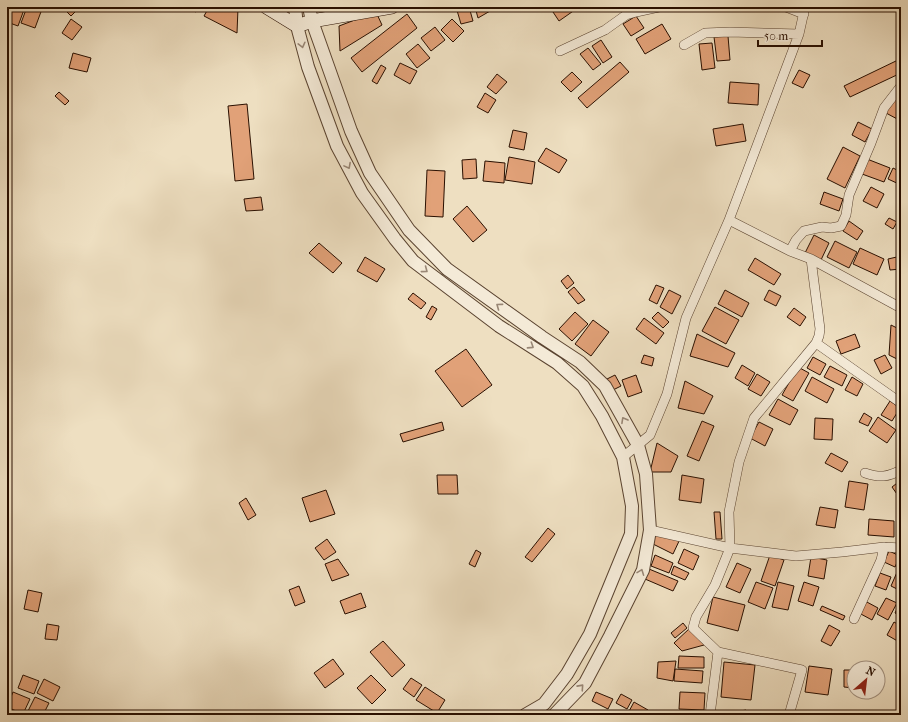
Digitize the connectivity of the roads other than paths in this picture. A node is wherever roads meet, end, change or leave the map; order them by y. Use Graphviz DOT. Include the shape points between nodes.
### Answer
graph roads {
  1 [pos="266,7"];
  2 [pos="295,7"];
  3 [pos="309,7"];
  4 [pos="392,7"];
  5 [pos="659,7"];
  6 [pos="786,7"];
  7 [pos="804,11"];
  8 [pos="312,21"];
  9 [pos="297,26"];
  10 [pos="798,34"];
  11 [pos="684,45"];
  12 [pos="560,51"];
  13 [pos="900,90"];
  14 [pos="729,220"];
  15 [pos="790,251"];
  16 [pos="811,260"];
  17 [pos="901,308"];
  18 [pos="816,343"];
  19 [pos="901,403"];
  20 [pos="638,445"];
  21 [pos="623,457"];
  22 [pos="901,470"];
  23 [pos="865,473"];
  24 [pos="650,530"];
  25 [pos="884,547"];
  26 [pos="730,548"];
  27 [pos="901,548"];
  28 [pos="854,619"];
  29 [pos="718,652"];
  30 [pos="556,714"];
  31 [pos="525,715"];
  32 [pos="710,715"];
  33 [pos="789,715"];
  1 -- 9 [label="main road"];
  2 -- 9 [label="street"];
  3 -- 8 [label="street"];
  4 -- 8 [label="main road"];
  5 -- 12 [label="street" via="626,15 605,30"];
  6 -- 7 [label="street"];
  7 -- 10 [label="street"];
  8 -- 9 [label="main road"];
  20 -- 8 [label="street, one-way" via="605,386 580,362 447,269 409,230 370,173 351,131"];
  9 -- 21 [label="street, one-way" via="308,67 337,146 362,193 395,239 413,261 499,326 557,363 583,386"];
  10 -- 11 [label="street" via="705,33"];
  10 -- 14 [label="street"];
  13 -- 15 [label="street" via="884,108 849,195 846,215 841,226 804,231"];
  14 -- 15 [label="street"];
  14 -- 20 [label="street" via="686,318 667,394 650,435"];
  15 -- 16 [label="street"];
  16 -- 17 [label="street"];
  16 -- 18 [label="street" via="820,329"];
  18 -- 19 [label="street"];
  18 -- 26 [label="street" via="754,418 739,462 729,512"];
  20 -- 21 [label="street"];
  20 -- 24 [label="street" via="646,474"];
  21 -- 31 [label="street" via="632,506 631,534 590,634 567,674 544,704"];
  22 -- 23 [label="street" via="892,475 876,477"];
  24 -- 26 [label="street"];
  30 -- 24 [label="street, one-way" via="585,683 610,636 642,570"];
  25 -- 26 [label="street" via="796,556"];
  25 -- 27 [label="street"];
  25 -- 28 [label="street" via="881,560"];
  26 -- 29 [label="street" via="693,628"];
  29 -- 32 [label="street"];
  29 -- 33 [label="street" via="802,670"];
}
